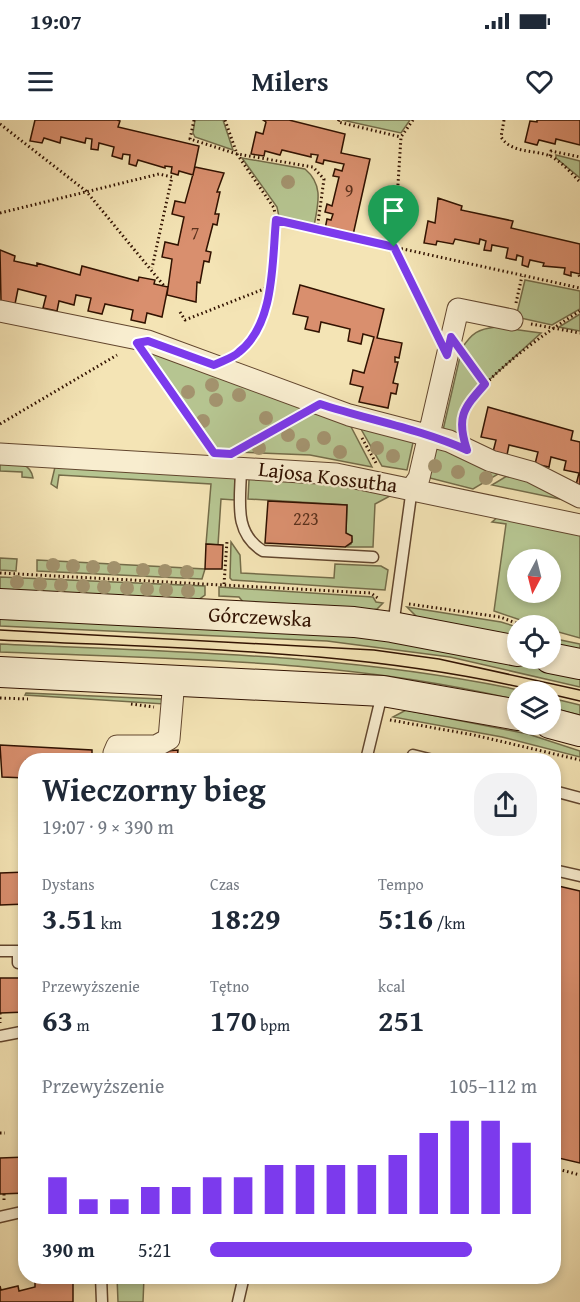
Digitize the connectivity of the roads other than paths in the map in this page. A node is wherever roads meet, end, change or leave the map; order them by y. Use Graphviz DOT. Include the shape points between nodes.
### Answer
graph roads {
  1 [pos="0,311"];
  2 [pos="512,320"];
  3 [pos="429,434"];
  4 [pos="0,454"];
  5 [pos="236,460"];
  6 [pos="412,488"];
  7 [pos="580,497"];
  8 [pos="580,525"];
  9 [pos="373,556"];
  10 [pos="0,604"];
  11 [pos="394,614"];
  12 [pos="507,648"];
  13 [pos="561,660"];
  14 [pos="580,664"];
  15 [pos="0,672"];
  16 [pos="173,694"];
  17 [pos="379,704"];
  18 [pos="507,714"];
  19 [pos="561,726"];
  20 [pos="580,731"];
  21 [pos="114,753"];
  22 [pos="368,753"];
  23 [pos="561,793"];
  24 [pos="580,798"];
  25 [pos="561,872"];
  26 [pos="580,876"];
  27 [pos="0,951"];
  28 [pos="18,951"];
  29 [pos="18,1033"];
  30 [pos="0,1036"];
  31 [pos="18,1213"];
  32 [pos="0,1217"];
  33 [pos="102,1284"];
  34 [pos="242,1284"];
  35 [pos="102,1302"];
  36 [pos="238,1302"];
  1 -- 3 [label="street" via="139,342 349,415"];
  2 -- 3 [label="street" via="458,309"];
  3 -- 6 [label="street" via="419,478"];
  3 -- 7 [label="street" via="491,461 531,472"];
  4 -- 5 [label="street, Lajosa Kossutha"];
  5 -- 6 [label="street, Lajosa Kossutha"];
  5 -- 9 [label="lane" via="243,531 253,545 263,551"];
  6 -- 8 [label="street, Lajosa Kossutha"];
  6 -- 11 [label="lane"];
  10 -- 11 [label="main road, Górczewska" via="287,617"];
  11 -- 12 [label="main road, Górczewska"];
  13 -- 14 [label="main road"];
  15 -- 16 [label="main road"];
  16 -- 17 [label="main road"];
  16 -- 21 [label="street" via="169,739 156,746 117,746"];
  17 -- 18 [label="main road"];
  17 -- 22 [label="lane"];
  19 -- 20 [label="main road"];
  23 -- 24 [label="lane"];
  25 -- 26 [label="lane"];
  27 -- 28 [label="lane"];
  29 -- 30 [label="lane"];
  31 -- 32 [label="lane"];
  33 -- 35 [label="lane"];
  34 -- 36 [label="lane"];
}
